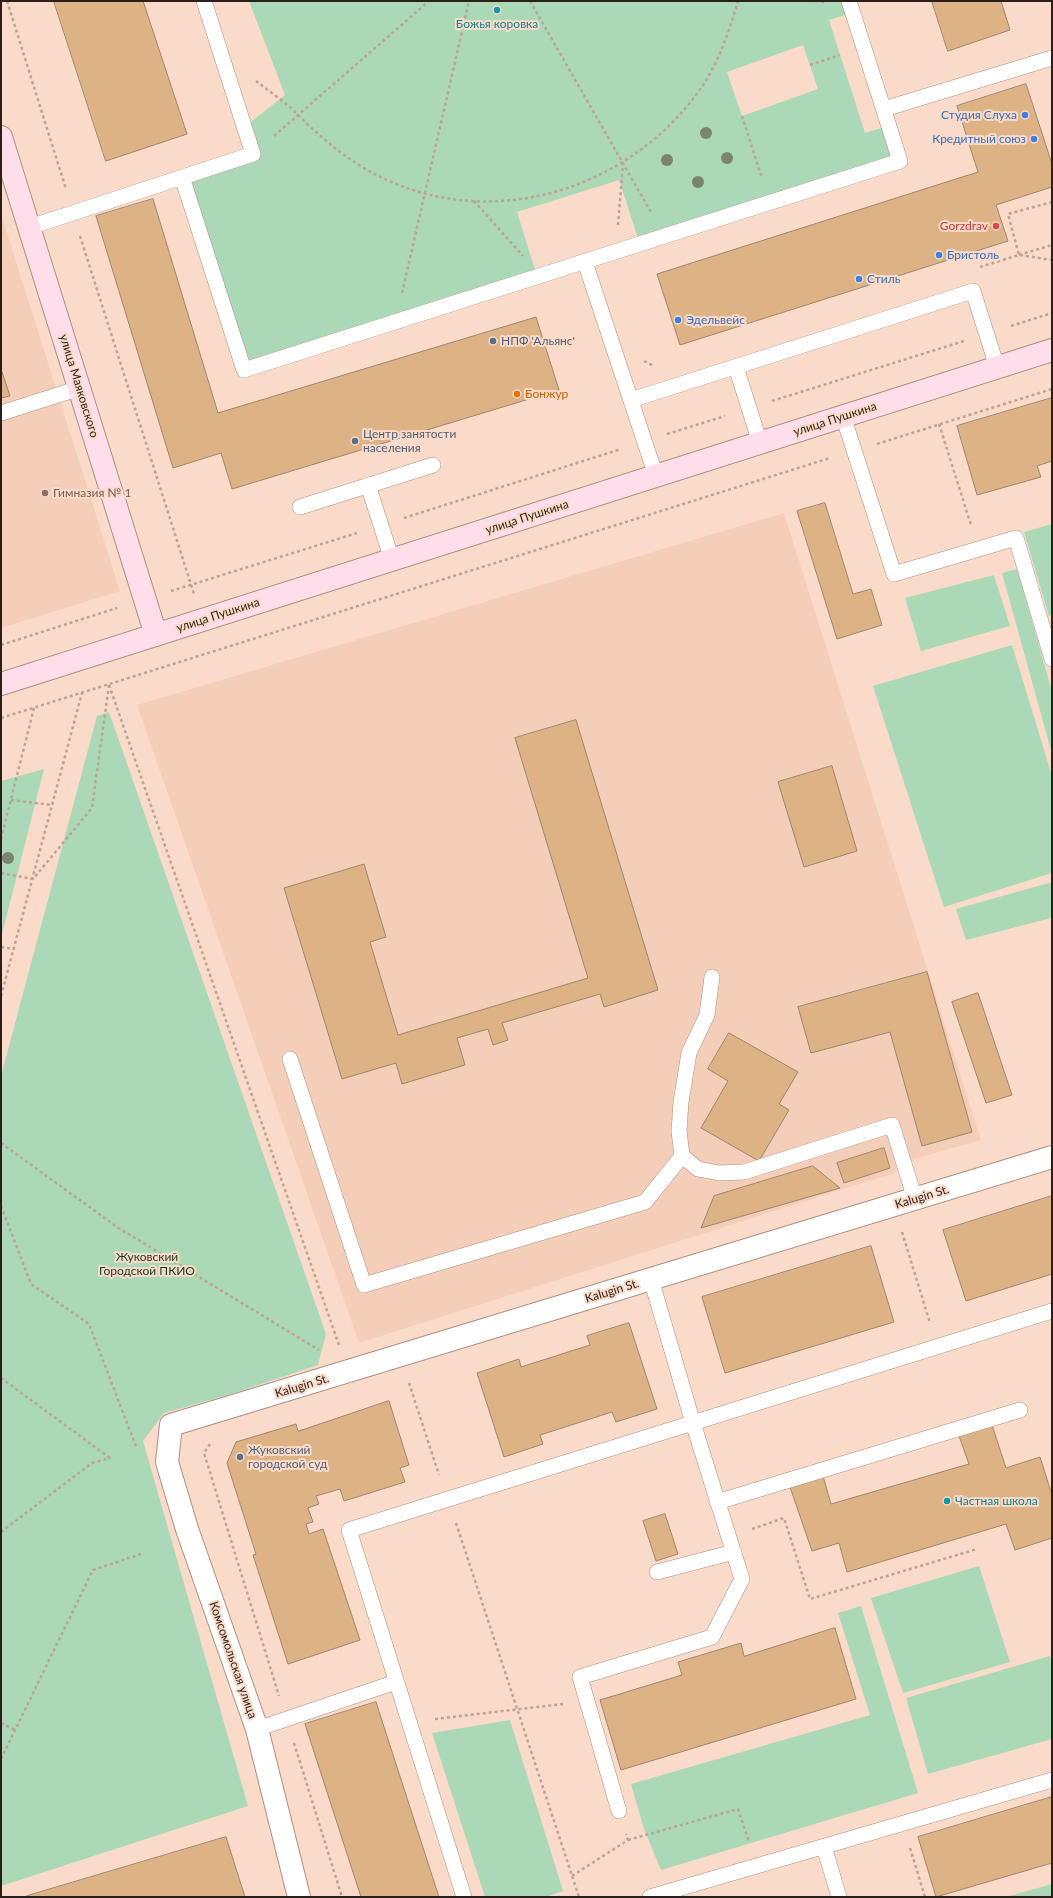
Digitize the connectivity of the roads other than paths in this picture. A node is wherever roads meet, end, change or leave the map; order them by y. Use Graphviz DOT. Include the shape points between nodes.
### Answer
graph roads {
  1 [pos="204,1"];
  2 [pos="849,1"];
  3 [pos="1052,58"];
  4 [pos="884,109"];
  5 [pos="1,137"];
  6 [pos="182,177"];
  7 [pos="30,227"];
  8 [pos="585,262"];
  9 [pos="1052,350"];
  10 [pos="736,367"];
  11 [pos="997,367"];
  12 [pos="80,388"];
  13 [pos="631,400"];
  14 [pos="1,413"];
  15 [pos="843,416"];
  16 [pos="760,443"];
  17 [pos="433,465"];
  18 [pos="656,476"];
  19 [pos="368,485"];
  20 [pos="300,507"];
  21 [pos="392,560"];
  22 [pos="156,635"];
  23 [pos="1052,659"];
  24 [pos="1,684"];
  25 [pos="712,977"];
  26 [pos="290,1059"];
  27 [pos="682,1156"];
  28 [pos="1052,1157"];
  29 [pos="915,1199"];
  30 [pos="651,1279"];
  31 [pos="1052,1311"];
  32 [pos="1020,1410"];
  33 [pos="693,1423"];
  34 [pos="171,1425"];
  35 [pos="717,1502"];
  36 [pos="734,1552"];
  37 [pos="657,1572"];
  38 [pos="396,1682"];
  39 [pos="257,1729"];
  40 [pos="1052,1780"];
  41 [pos="619,1811"];
  42 [pos="824,1846"];
  43 [pos="299,1897"];
  44 [pos="464,1897"];
  45 [pos="650,1897"];
  46 [pos="839,1897"];
  1 -- 6 [label="lane" via="253,154"];
  2 -- 4 [label="lane"];
  3 -- 4 [label="lane"];
  4 -- 8 [label="lane" via="900,161"];
  5 -- 7 [label="street, улица Маяковского"];
  6 -- 7 [label="lane"];
  6 -- 8 [label="lane" via="244,370"];
  7 -- 12 [label="street, улица Маяковского"];
  8 -- 13 [label="lane"];
  9 -- 11 [label="street, улица Пушкина"];
  10 -- 11 [label="lane" via="973,291"];
  10 -- 13 [label="lane"];
  10 -- 16 [label="lane"];
  11 -- 15 [label="street, улица Пушкина"];
  12 -- 14 [label="lane"];
  12 -- 22 [label="street, улица Маяковского"];
  13 -- 18 [label="lane"];
  15 -- 16 [label="street, улица Пушкина"];
  15 -- 23 [label="lane" via="894,574 1016,538"];
  16 -- 18 [label="street, улица Пушкина"];
  17 -- 19 [label="lane"];
  18 -- 21 [label="street, улица Пушкина"];
  19 -- 20 [label="lane"];
  19 -- 21 [label="lane"];
  21 -- 22 [label="street, улица Пушкина"];
  22 -- 24 [label="street, улица Пушкина"];
  25 -- 27 [label="lane" via="707,1015 689,1053 679,1132"];
  26 -- 27 [label="lane" via="364,1285 645,1202"];
  27 -- 29 [label="lane" via="698,1169 719,1173 744,1172 892,1125"];
  28 -- 29 [label="street, Kalugin St."];
  29 -- 30 [label="street, Kalugin St."];
  30 -- 33 [label="lane"];
  30 -- 34 [label="street, Kalugin St."];
  31 -- 33 [label="lane"];
  32 -- 35 [label="lane"];
  33 -- 35 [label="lane"];
  33 -- 38 [label="lane" via="349,1530"];
  34 -- 39 [label="street, Комсомольская улица" via="167,1462 187,1529"];
  35 -- 36 [label="lane"];
  36 -- 37 [label="lane"];
  36 -- 41 [label="lane" via="742,1579 712,1637 580,1676"];
  38 -- 39 [label="lane"];
  38 -- 44 [label="lane"];
  39 -- 43 [label="street, Комсомольская улица"];
  40 -- 42 [label="lane"];
  42 -- 45 [label="lane"];
  42 -- 46 [label="lane"];
}
